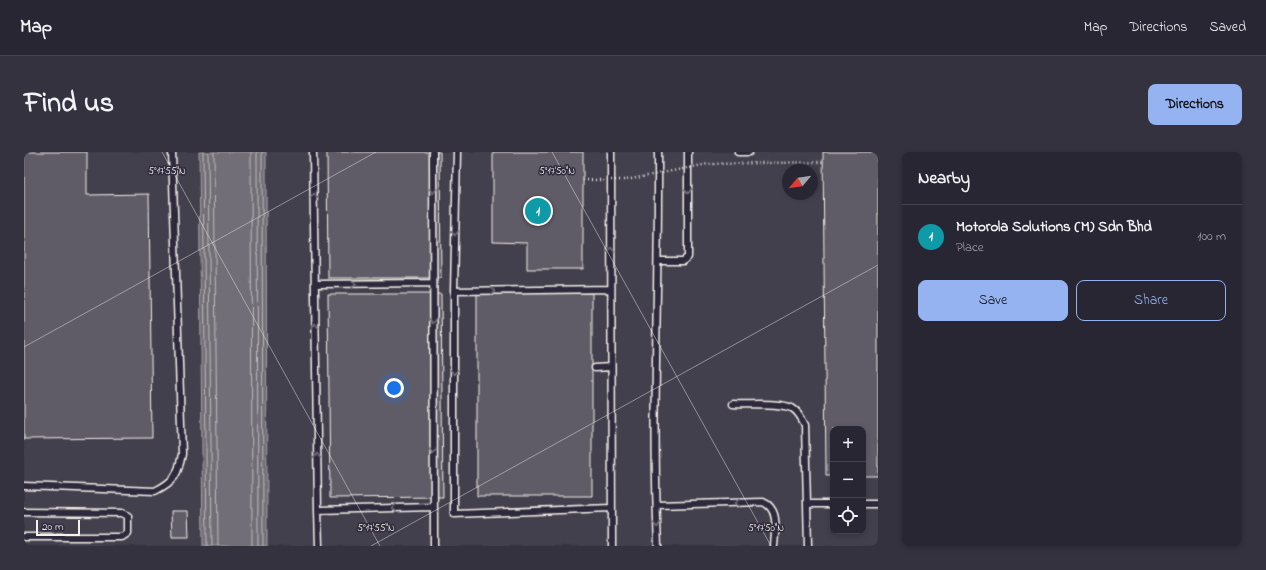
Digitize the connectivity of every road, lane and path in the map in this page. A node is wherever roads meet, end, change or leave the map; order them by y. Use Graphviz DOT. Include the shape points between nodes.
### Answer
graph roads {
  1 [pos="172,152"];
  2 [pos="313,152"];
  3 [pos="432,152"];
  4 [pos="457,152"];
  5 [pos="611,152"];
  6 [pos="658,152"];
  7 [pos="688,152"];
  8 [pos="738,152"];
  9 [pos="749,152"];
  10 [pos="823,162"];
  11 [pos="583,180"];
  12 [pos="658,261"];
  13 [pos="433,283"];
  14 [pos="315,284"];
  15 [pos="611,289"];
  16 [pos="454,291"];
  17 [pos="611,367"];
  18 [pos="595,368"];
  19 [pos="733,404"];
  20 [pos="24,486"];
  21 [pos="807,504"];
  22 [pos="830,504"];
  23 [pos="866,504"];
  24 [pos="878,504"];
  25 [pos="657,505"];
  26 [pos="433,507"];
  27 [pos="611,508"];
  28 [pos="318,510"];
  29 [pos="24,512"];
  30 [pos="24,537"];
  31 [pos="319,546"];
  32 [pos="434,546"];
  33 [pos="612,546"];
  34 [pos="658,546"];
  35 [pos="774,546"];
  36 [pos="808,546"];
  1 -- 20 [label="lane" via="182,454 178,472 170,484 155,491"];
  14 -- 2 [label="lane, one-way"];
  3 -- 13 [label="lane, one-way"];
  4 -- 16 [label="lane, one-way"];
  15 -- 5 [label="lane, one-way"];
  6 -- 12 [label="lane"];
  7 -- 12 [label="lane, one-way" via="688,257 683,261"];
  8 -- 9 [label="lane"];
  10 -- 11 [label="path, bridge" via="708,164 626,180"];
  12 -- 25 [label="lane"];
  14 -- 13 [label="lane, one-way"];
  13 -- 26 [label="lane, one-way"];
  28 -- 14 [label="lane, one-way"];
  16 -- 15 [label="lane, one-way"];
  15 -- 17 [label="lane"];
  16 -- 27 [label="lane, one-way" via="454,514"];
  17 -- 18 [label="lane"];
  17 -- 27 [label="lane"];
  19 -- 21 [label="lane" via="785,406 794,409 801,416 805,425"];
  21 -- 22 [label="lane"];
  21 -- 36 [label="lane"];
  23 -- 24 [label="lane"];
  25 -- 34 [label="lane, one-way"];
  35 -- 25 [label="lane, one-way" via="774,510 763,502"];
  26 -- 28 [label="lane, one-way"];
  26 -- 32 [label="lane"];
  27 -- 33 [label="lane"];
  28 -- 31 [label="lane"];
  29 -- 30 [label="lane" via="122,513 128,516 129,520 128,534 122,537"];
}
